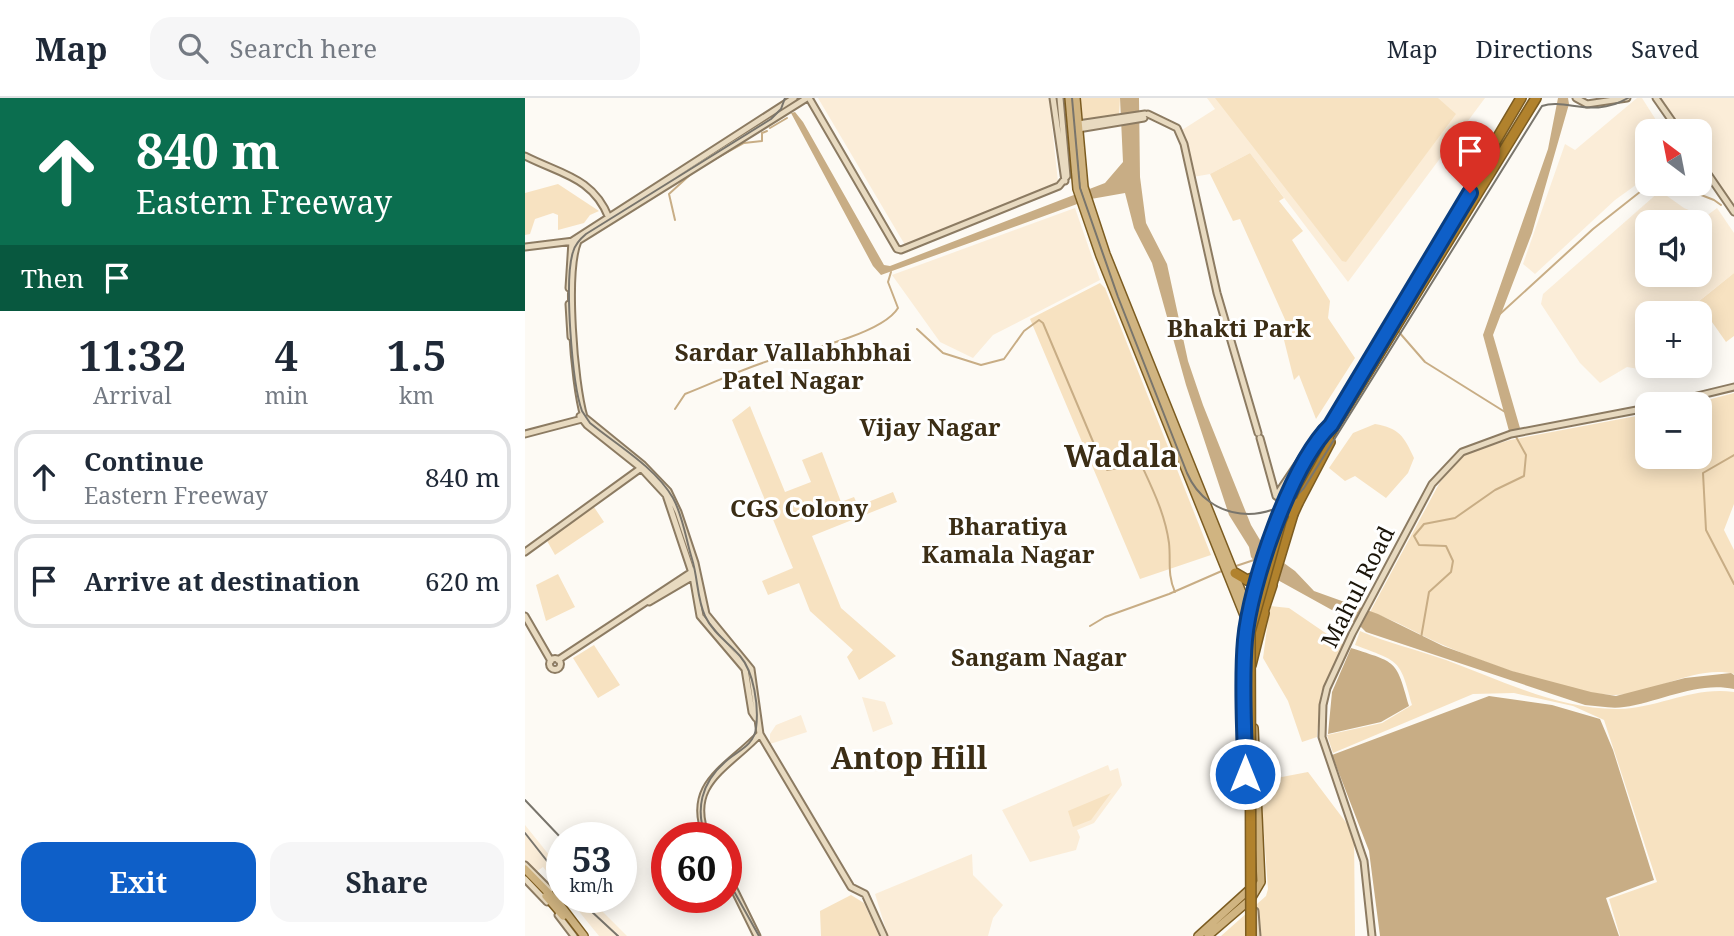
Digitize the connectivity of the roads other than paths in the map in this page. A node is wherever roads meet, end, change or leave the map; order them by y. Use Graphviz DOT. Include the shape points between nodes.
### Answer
graph roads {
  1 [pos="810,98"];
  2 [pos="1053,98"];
  3 [pos="1060,98"];
  4 [pos="1069,98"];
  5 [pos="1076,98"];
  6 [pos="1521,98"];
  7 [pos="1528,98"];
  8 [pos="1536,98"];
  9 [pos="1542,98"];
  10 [pos="1576,98"];
  11 [pos="1627,98"];
  12 [pos="1656,98"];
  13 [pos="795,100"];
  14 [pos="1671,119"];
  15 [pos="1075,127"];
  16 [pos="525,156"];
  17 [pos="1712,180"];
  18 [pos="1065,181"];
  19 [pos="1481,182"];
  20 [pos="1465,208"];
  21 [pos="1734,212"];
  22 [pos="610,219"];
  23 [pos="575,241"];
  24 [pos="525,247"];
  25 [pos="1734,387"];
  26 [pos="1712,392"];
  27 [pos="1635,410"];
  28 [pos="583,418"];
  29 [pos="1332,423"];
  30 [pos="525,433"];
  31 [pos="1324,445"];
  32 [pos="642,466"];
  33 [pos="1280,499"];
  34 [pos="1295,514"];
  35 [pos="525,552"];
  36 [pos="1231,569"];
  37 [pos="695,573"];
  38 [pos="1261,574"];
  39 [pos="1273,581"];
  40 [pos="1250,613"];
  41 [pos="525,616"];
  42 [pos="1250,624"];
  43 [pos="1251,665"];
  44 [pos="759,734"];
  45 [pos="700,822"];
  46 [pos="525,869"];
  47 [pos="525,879"];
  48 [pos="1245,899"];
  49 [pos="742,906"];
  50 [pos="1235,912"];
  51 [pos="1248,915"];
  52 [pos="577,936"];
  53 [pos="586,936"];
  54 [pos="757,936"];
  55 [pos="884,936"];
  56 [pos="1198,936"];
  57 [pos="1208,936"];
  58 [pos="1253,936"];
  59 [pos="1372,936"];
  1 -- 13 [label="street"];
  1 -- 18 [label="street" via="897,249 1042,195"];
  2 -- 18 [label="street"];
  3 -- 18 [label="street"];
  4 -- 15 [label="main road"];
  5 -- 15 [label="main road"];
  6 -- 20 [label="highway" via="1473,179"];
  7 -- 19 [label="highway"];
  8 -- 19 [label="highway"];
  9 -- 20 [label="highway" via="1486,187"];
  10 -- 11 [label="street" via="1587,104"];
  12 -- 14 [label="street"];
  13 -- 22 [label="street"];
  15 -- 33 [label="street" via="1144,116 1166,121 1178,132 1217,293"];
  15 -- 36 [label="main road" via="1085,203 1140,361 1185,474 1204,504"];
  16 -- 22 [label="street" via="577,180 601,199"];
  17 -- 21 [label="street"];
  19 -- 20 [label="highway"];
  20 -- 29 [label="highway"];
  20 -- 31 [label="highway"];
  22 -- 23 [label="street"];
  22 -- 23 [label="street"];
  23 -- 24 [label="street"];
  23 -- 28 [label="street" via="569,318"];
  25 -- 26 [label="street"];
  27 -- 59 [label="street, Mahul Road" via="1511,434 1462,452 1440,473 1352,634 1327,688 1322,737 1364,862"];
  28 -- 30 [label="street"];
  28 -- 32 [label="street"];
  29 -- 31 [label="highway"];
  29 -- 33 [label="highway, bridge"];
  29 -- 33 [label="street" via="1322,428"];
  31 -- 34 [label="highway, bridge"];
  31 -- 34 [label="street" via="1329,452"];
  31 -- 58 [label="highway, bridge" via="1284,523 1254,633"];
  32 -- 35 [label="street"];
  32 -- 37 [label="street" via="666,495"];
  33 -- 34 [label="street"];
  33 -- 38 [label="highway, bridge"];
  34 -- 39 [label="highway"];
  36 -- 38 [label="highway" via="1247,580"];
  36 -- 40 [label="main road"];
  36 -- 42 [label="main road"];
  37 -- 41 [label="street" via="556,661"];
  37 -- 44 [label="street" via="710,621 751,669"];
  38 -- 40 [label="highway"];
  39 -- 42 [label="highway" via="1262,615"];
  39 -- 43 [label="highway"];
  40 -- 42 [label="highway"];
  42 -- 43 [label="main road"];
  42 -- 48 [label="main road" via="1245,779 1254,876"];
  43 -- 48 [label="main road" via="1261,875 1259,888"];
  44 -- 45 [label="street" via="717,772 700,799"];
  44 -- 55 [label="street" via="852,887 865,894"];
  46 -- 52 [label="main road"];
  46 -- 53 [label="main road"];
  47 -- 52 [label="street"];
  48 -- 50 [label="main road"];
  48 -- 51 [label="street"];
  48 -- 56 [label="main road"];
  48 -- 58 [label="street"];
  49 -- 54 [label="street"];
  50 -- 51 [label="main road"];
  50 -- 57 [label="main road"];
  51 -- 58 [label="street"];
}
